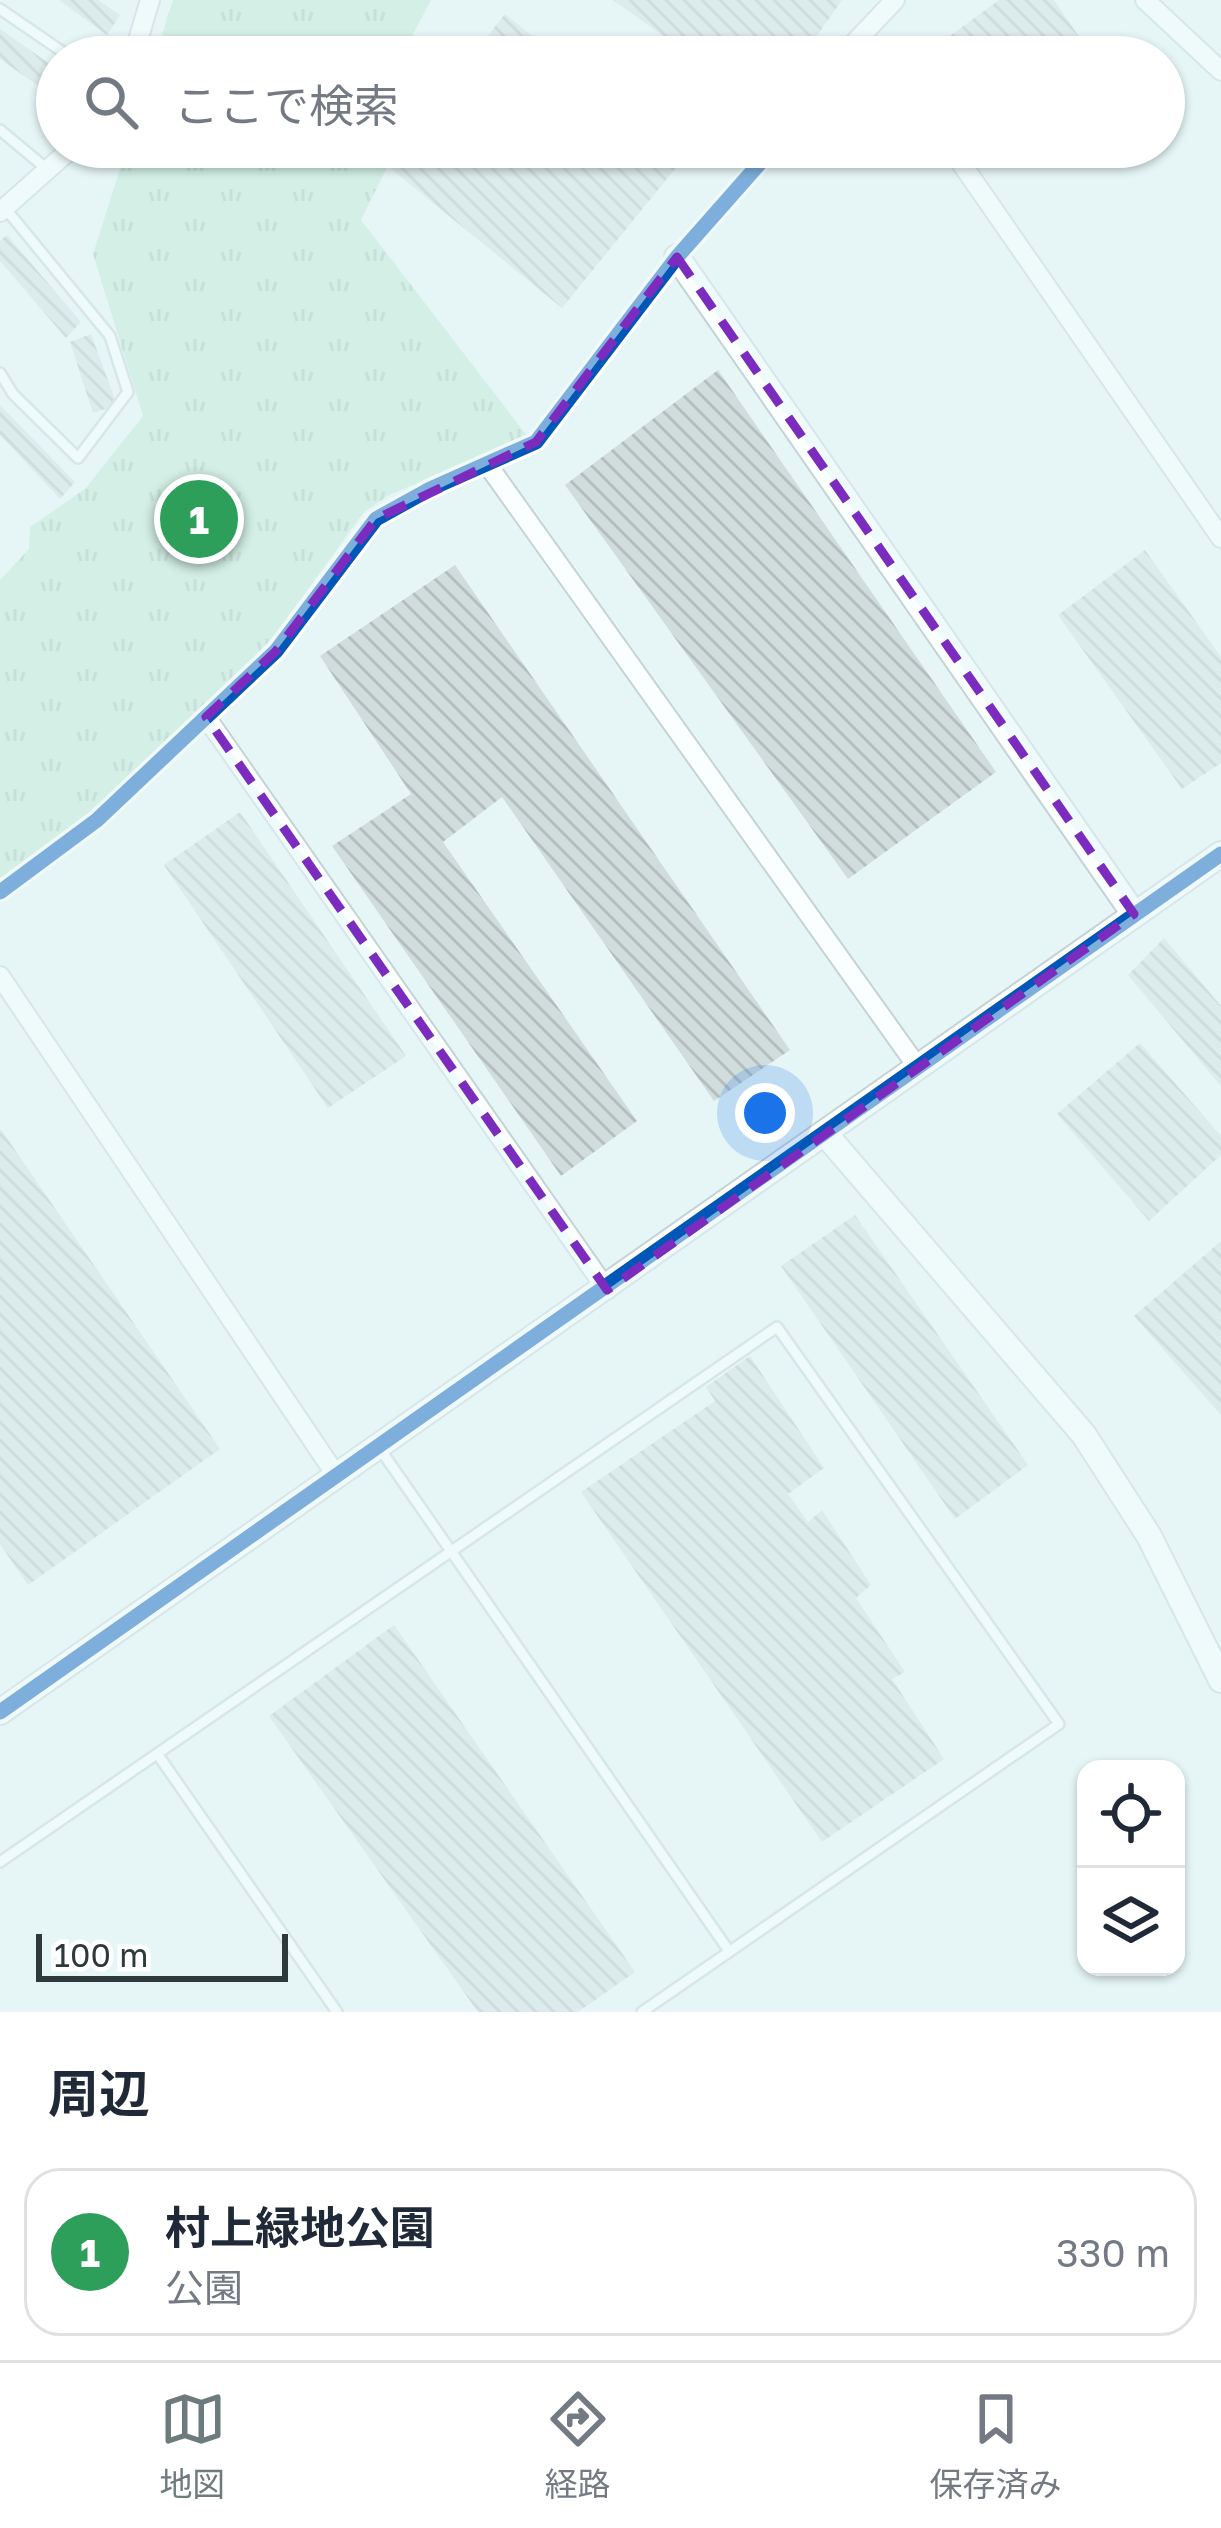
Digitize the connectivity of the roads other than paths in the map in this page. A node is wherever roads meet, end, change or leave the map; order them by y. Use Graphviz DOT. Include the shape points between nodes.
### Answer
graph roads {
  1 [pos="150,0"];
  2 [pos="895,0"];
  3 [pos="1145,0"];
  4 [pos="0,8"];
  5 [pos="40,36"];
  6 [pos="139,36"];
  7 [pos="861,36"];
  8 [pos="1184,36"];
  9 [pos="1185,37"];
  10 [pos="1221,71"];
  11 [pos="0,130"];
  12 [pos="36,161"];
  13 [pos="45,168"];
  14 [pos="49,168"];
  15 [pos="755,168"];
  16 [pos="965,168"];
  17 [pos="47,170"];
  18 [pos="2,210"];
  19 [pos="677,257"];
  20 [pos="0,374"];
  21 [pos="487,464"];
  22 [pos="1221,538"];
  23 [pos="206,717"];
  24 [pos="1221,854"];
  25 [pos="0,892"];
  26 [pos="1134,914"];
  27 [pos="0,976"];
  28 [pos="919,1069"];
  29 [pos="827,1136"];
  30 [pos="607,1290"];
  31 [pos="380,1449"];
  32 [pos="338,1478"];
  33 [pos="451,1550"];
  34 [pos="1221,1680"];
  35 [pos="0,1712"];
  36 [pos="158,1755"];
  37 [pos="0,1862"];
  38 [pos="728,1952"];
  39 [pos="337,2012"];
  40 [pos="642,2012"];
  1 -- 6 [label="street"];
  2 -- 7 [label="street"];
  3 -- 8 [label="street"];
  4 -- 5 [label="lane"];
  9 -- 10 [label="street"];
  11 -- 12 [label="lane"];
  13 -- 17 [label="lane"];
  14 -- 17 [label="street"];
  15 -- 19 [label="street"];
  16 -- 22 [label="street"];
  17 -- 18 [label="street"];
  18 -- 20 [label="lane" via="110,335 128,392 77,458"];
  19 -- 21 [label="street" via="536,442"];
  19 -- 26 [label="street"];
  21 -- 23 [label="street" via="376,519 276,651"];
  21 -- 28 [label="street"];
  23 -- 25 [label="street" via="97,820"];
  23 -- 30 [label="street"];
  24 -- 26 [label="street"];
  26 -- 28 [label="street"];
  27 -- 32 [label="street"];
  28 -- 29 [label="street"];
  29 -- 30 [label="street"];
  29 -- 34 [label="street" via="1084,1435 1149,1537"];
  30 -- 31 [label="street"];
  31 -- 32 [label="street"];
  31 -- 33 [label="lane"];
  32 -- 35 [label="street"];
  33 -- 36 [label="lane"];
  33 -- 38 [label="lane"];
  33 -- 38 [label="lane" via="777,1327 1059,1724"];
  36 -- 37 [label="lane"];
  36 -- 39 [label="lane"];
  38 -- 40 [label="lane"];
}
